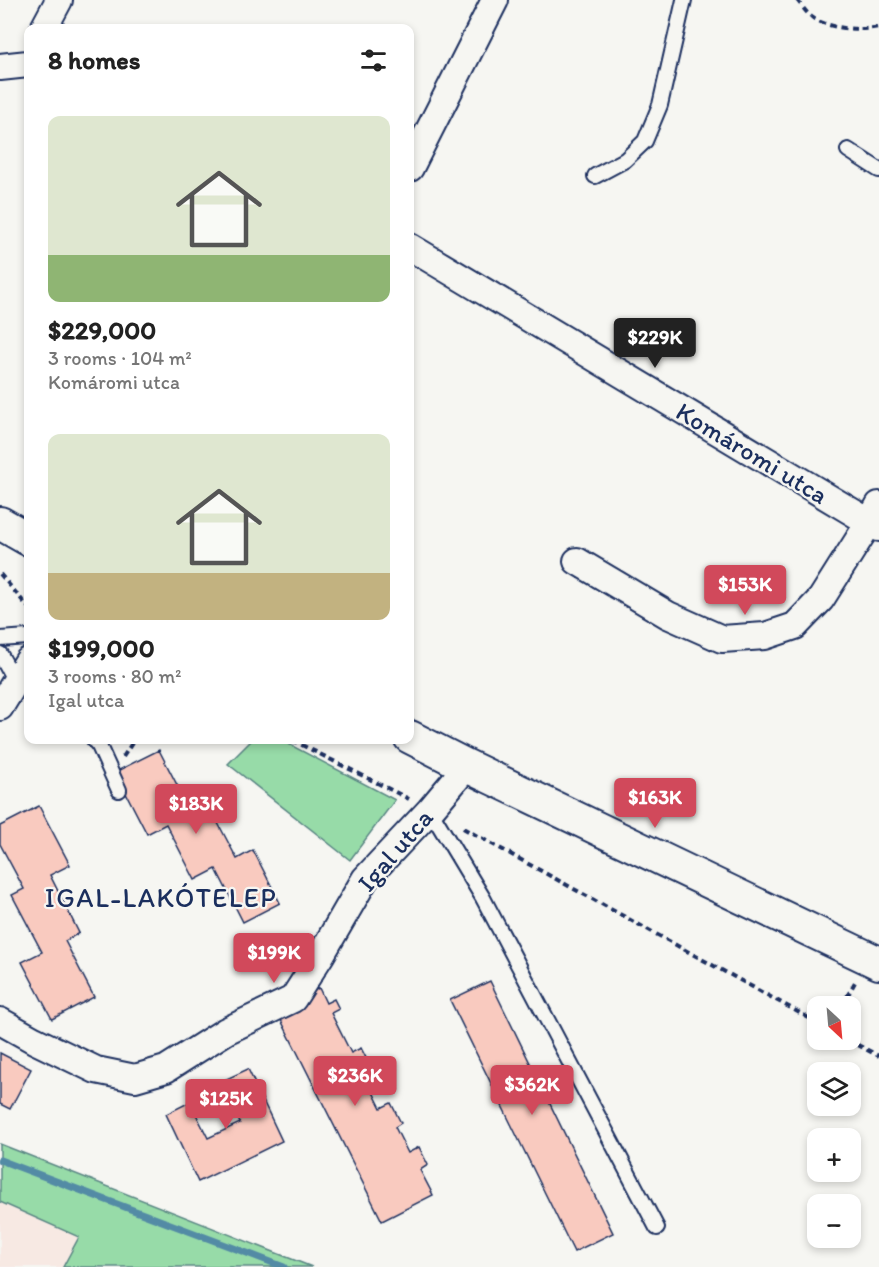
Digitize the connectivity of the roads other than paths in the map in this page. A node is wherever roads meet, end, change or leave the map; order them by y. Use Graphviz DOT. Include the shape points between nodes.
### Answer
graph roads {
  1 [pos="59,0"];
  2 [pos="495,0"];
  3 [pos="684,0"];
  4 [pos="46,24"];
  5 [pos="24,64"];
  6 [pos="0,67"];
  7 [pos="848,150"];
  8 [pos="414,160"];
  9 [pos="879,170"];
  10 [pos="595,176"];
  11 [pos="414,249"];
  12 [pos="876,519"];
  13 [pos="0,523"];
  14 [pos="24,537"];
  15 [pos="577,561"];
  16 [pos="24,637"];
  17 [pos="0,639"];
  18 [pos="0,654"];
  19 [pos="22,672"];
  20 [pos="0,707"];
  21 [pos="414,739"];
  22 [pos="97,744"];
  23 [pos="467,766"];
  24 [pos="119,790"];
  25 [pos="430,810"];
  26 [pos="879,963"];
  27 [pos="0,1021"];
  28 [pos="657,1228"];
  1 -- 4 [label="street"];
  2 -- 8 [label="street"];
  3 -- 10 [label="lane" via="660,105 645,141 625,160"];
  5 -- 6 [label="street"];
  7 -- 9 [label="lane"];
  11 -- 12 [label="street, Komáromi utca"];
  12 -- 15 [label="street" via="821,599 795,626 765,636 722,639 668,615"];
  13 -- 14 [label="street"];
  16 -- 17 [label="lane"];
  18 -- 19 [label="lane"];
  19 -- 20 [label="street"];
  21 -- 23 [label="street"];
  22 -- 24 [label="lane"];
  23 -- 25 [label="street, Igal utca"];
  23 -- 26 [label="street"];
  25 -- 27 [label="street, Igal utca" via="365,879 292,999 226,1031 166,1069 135,1078 96,1070"];
  25 -- 28 [label="lane" via="483,898"];
}
